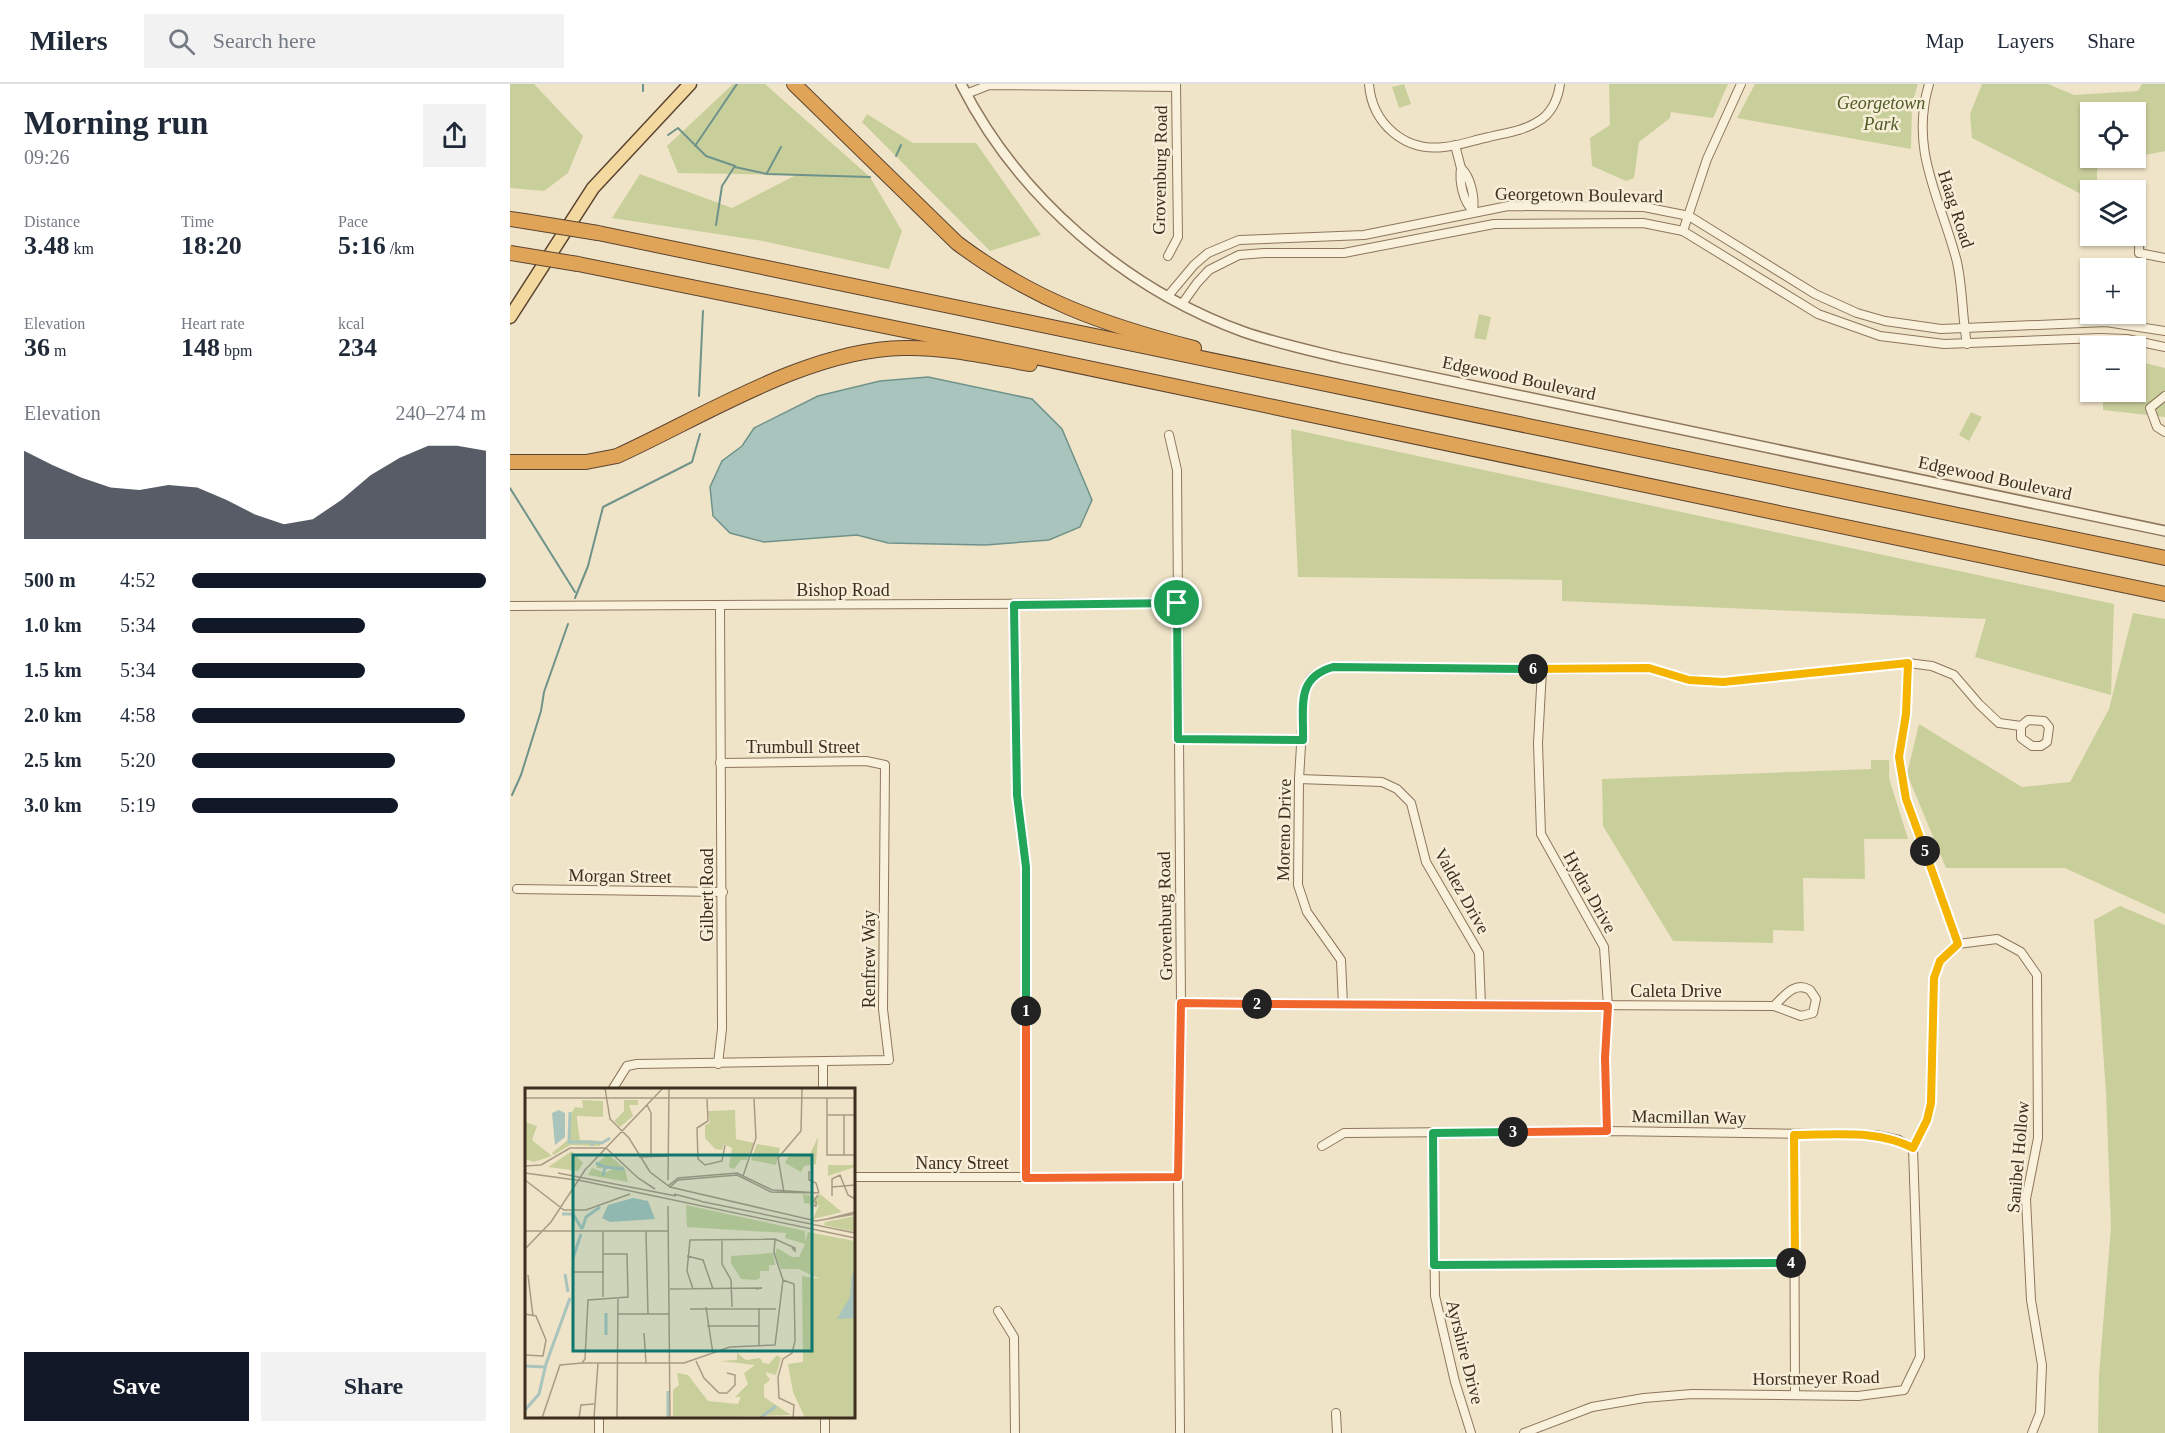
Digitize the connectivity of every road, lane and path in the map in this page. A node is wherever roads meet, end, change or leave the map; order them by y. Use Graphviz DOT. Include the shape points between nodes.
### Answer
graph roads {
  1 [pos="690,84"];
  2 [pos="794,84"];
  3 [pos="961,84"];
  4 [pos="1050,84"];
  5 [pos="1370,84"];
  6 [pos="1560,84"];
  7 [pos="1741,84"];
  8 [pos="1929,84"];
  9 [pos="1176,85"];
  10 [pos="966,94"];
  11 [pos="1455,145"];
  12 [pos="1473,212"];
  13 [pos="1689,216"];
  14 [pos="517,220"];
  15 [pos="1683,231"];
  16 [pos="2139,246"];
  17 [pos="510,253"];
  18 [pos="1168,256"];
  19 [pos="2165,258"];
  20 [pos="1168,296"];
  21 [pos="1182,304"];
  22 [pos="510,317"];
  23 [pos="2080,323"];
  24 [pos="2128,324"];
  25 [pos="1964,328"];
  26 [pos="2165,331"];
  27 [pos="2127,336"];
  28 [pos="2080,339"];
  29 [pos="2146,343"];
  30 [pos="1967,344"];
  31 [pos="2165,347"];
  32 [pos="1107,372"];
  33 [pos="2165,396"];
  34 [pos="1415,403"];
  35 [pos="2165,432"];
  36 [pos="1169,435"];
  37 [pos="510,462"];
  38 [pos="2162,529"];
  39 [pos="2165,558"];
  40 [pos="2165,594"];
  41 [pos="1177,603"];
  42 [pos="720,605"];
  43 [pos="1014,605"];
  44 [pos="510,606"];
  45 [pos="1908,663"];
  46 [pos="1542,670"];
  47 [pos="2021,726"];
  48 [pos="1178,739"];
  49 [pos="1303,740"];
  50 [pos="720,763"];
  51 [pos="885,765"];
  52 [pos="1299,778"];
  53 [pos="517,889"];
  54 [pos="723,892"];
  55 [pos="1958,944"];
  56 [pos="1181,1003"];
  57 [pos="1343,1005"];
  58 [pos="1481,1006"];
  59 [pos="1608,1006"];
  60 [pos="1774,1006"];
  61 [pos="823,1063"];
  62 [pos="718,1064"];
  63 [pos="613,1088"];
  64 [pos="823,1088"];
  65 [pos="1607,1131"];
  66 [pos="1433,1133"];
  67 [pos="1794,1135"];
  68 [pos="1322,1146"];
  69 [pos="1913,1148"];
  70 [pos="855,1177"];
  71 [pos="1178,1177"];
  72 [pos="1026,1178"];
  73 [pos="1795,1263"];
  74 [pos="1434,1265"];
  75 [pos="998,1311"];
  76 [pos="1795,1394"];
  77 [pos="1336,1413"];
  78 [pos="599,1418"];
  79 [pos="598,1433"];
  80 [pos="1015,1433"];
  81 [pos="1180,1433"];
  82 [pos="1337,1433"];
  83 [pos="1471,1433"];
  84 [pos="1524,1433"];
  85 [pos="2032,1433"];
  1 -- 22 [label="main road" via="593,188"];
  2 -- 34 [label="highway" via="957,243 1032,292 1089,317 1162,340"];
  3 -- 10 [label="street, Edgewood Boulevard"];
  4 -- 9 [label="street"];
  4 -- 10 [label="street" via="989,85"];
  5 -- 11 [label="street" via="1375,112 1395,135 1423,147"];
  6 -- 11 [label="street" via="1555,102 1538,122"];
  7 -- 13 [label="street" via="1707,159"];
  8 -- 25 [label="street, Haag Road" via="1922,119 1924,159 1957,262"];
  9 -- 18 [label="street, Grovenburg Road" via="1178,237"];
  10 -- 20 [label="street, Edgewood Boulevard" via="999,144 1042,197 1096,248"];
  11 -- 12 [label="street" via="1461,168 1467,174"];
  12 -- 13 [label="street, Georgetown Boulevard" via="1508,206 1644,207"];
  12 -- 20 [label="street, Georgetown Boulevard" via="1364,235 1239,240 1208,253"];
  13 -- 15 [label="street"];
  13 -- 25 [label="street, Georgetown Boulevard" via="1835,304 1885,321"];
  14 -- 34 [label="highway, bridge" via="598,233"];
  15 -- 21 [label="street, Georgetown Boulevard" via="1643,223 1512,223 1344,253 1239,255 1209,270"];
  15 -- 30 [label="street, Georgetown Boulevard" via="1798,303 1838,323 1915,342"];
  16 -- 19 [label="street" via="2139,253"];
  17 -- 32 [label="highway, bridge"];
  20 -- 21 [label="street, Edgewood Boulevard"];
  21 -- 38 [label="street, Edgewood Boulevard" via="1241,331 1288,346"];
  23 -- 25 [label="street, Georgetown Boulevard"];
  24 -- 26 [label="street, Georgetown Boulevard"];
  24 -- 27 [label="street"];
  25 -- 30 [label="street, Haag Road"];
  28 -- 30 [label="street, Georgetown Boulevard"];
  29 -- 31 [label="street, Georgetown Boulevard"];
  32 -- 37 [label="highway" via="1094,376 945,350 876,349 819,362 617,456 586,462"];
  32 -- 40 [label="highway"];
  33 -- 35 [label="street" via="2150,408 2157,427"];
  34 -- 39 [label="highway"];
  36 -- 41 [label="street, Grovenburg Road" via="1177,470"];
  41 -- 43 [label="street, Bishop Road"];
  41 -- 48 [label="street, Grovenburg Road"];
  42 -- 43 [label="street, Bishop Road"];
  42 -- 44 [label="street, Bishop Road"];
  42 -- 50 [label="street, Gilbert Road"];
  43 -- 72 [label="street" via="1017,795 1026,867"];
  45 -- 46 [label="street" via="1723,682 1689,680 1649,668"];
  45 -- 47 [label="street" via="1932,666 1954,675 1999,723"];
  45 -- 55 [label="street" via="1899,757 1906,799"];
  46 -- 49 [label="street, Moreno Drive" via="1333,667 1310,678 1304,695"];
  46 -- 59 [label="street, Hydra Drive" via="1538,744 1541,834 1604,947"];
  48 -- 49 [label="street"];
  48 -- 56 [label="street, Grovenburg Road"];
  49 -- 52 [label="street, Moreno Drive"];
  50 -- 51 [label="street, Trumbull Street" via="866,761"];
  50 -- 54 [label="street, Gilbert Road"];
  51 -- 61 [label="street, Renfrew Way" via="883,1009 888,1060"];
  52 -- 57 [label="street, Moreno Drive" via="1299,896 1341,960"];
  52 -- 58 [label="street, Valdez Drive" via="1382,782 1412,803 1426,862 1479,953"];
  53 -- 54 [label="street, Morgan Street"];
  54 -- 62 [label="street, Gilbert Road"];
  55 -- 69 [label="street" via="1940,961 1934,978 1931,1103"];
  55 -- 85 [label="street, Sanibel Hollow" via="1997,939 2021,952 2037,975 2038,1138 2026,1199 2031,1300 2042,1365 2040,1413"];
  56 -- 57 [label="street, Caleta Drive"];
  56 -- 71 [label="street, Grovenburg Road"];
  57 -- 58 [label="street, Caleta Drive"];
  58 -- 59 [label="street, Caleta Drive"];
  59 -- 60 [label="street, Caleta Drive"];
  59 -- 65 [label="street, Hydra Drive"];
  60 -- 60 [label="street, Caleta Drive" via="1808,1016 1813,1013 1816,999 1810,990 1799,987"];
  61 -- 62 [label="street"];
  61 -- 64 [label="street"];
  62 -- 63 [label="street" via="627,1066"];
  65 -- 66 [label="street, Macmillan Way"];
  65 -- 67 [label="street, Macmillan Way"];
  66 -- 68 [label="street, Macmillan Way" via="1344,1133"];
  66 -- 74 [label="street, Ayrshire Drive"];
  67 -- 69 [label="street, Macmillan Way" via="1876,1135"];
  67 -- 73 [label="street"];
  69 -- 76 [label="street, Horstmeyer Road" via="1920,1357 1904,1390 1858,1396"];
  70 -- 72 [label="street, Nancy Street"];
  71 -- 72 [label="street, Nancy Street"];
  71 -- 81 [label="street, Grovenburg Road"];
  73 -- 74 [label="street"];
  73 -- 76 [label="street"];
  74 -- 83 [label="street, Ayrshire Drive" via="1443,1335"];
  75 -- 80 [label="street" via="1014,1338"];
  76 -- 84 [label="street, Horstmeyer Road" via="1644,1398 1592,1407"];
  77 -- 82 [label="street"];
  78 -- 79 [label="street"];
}
